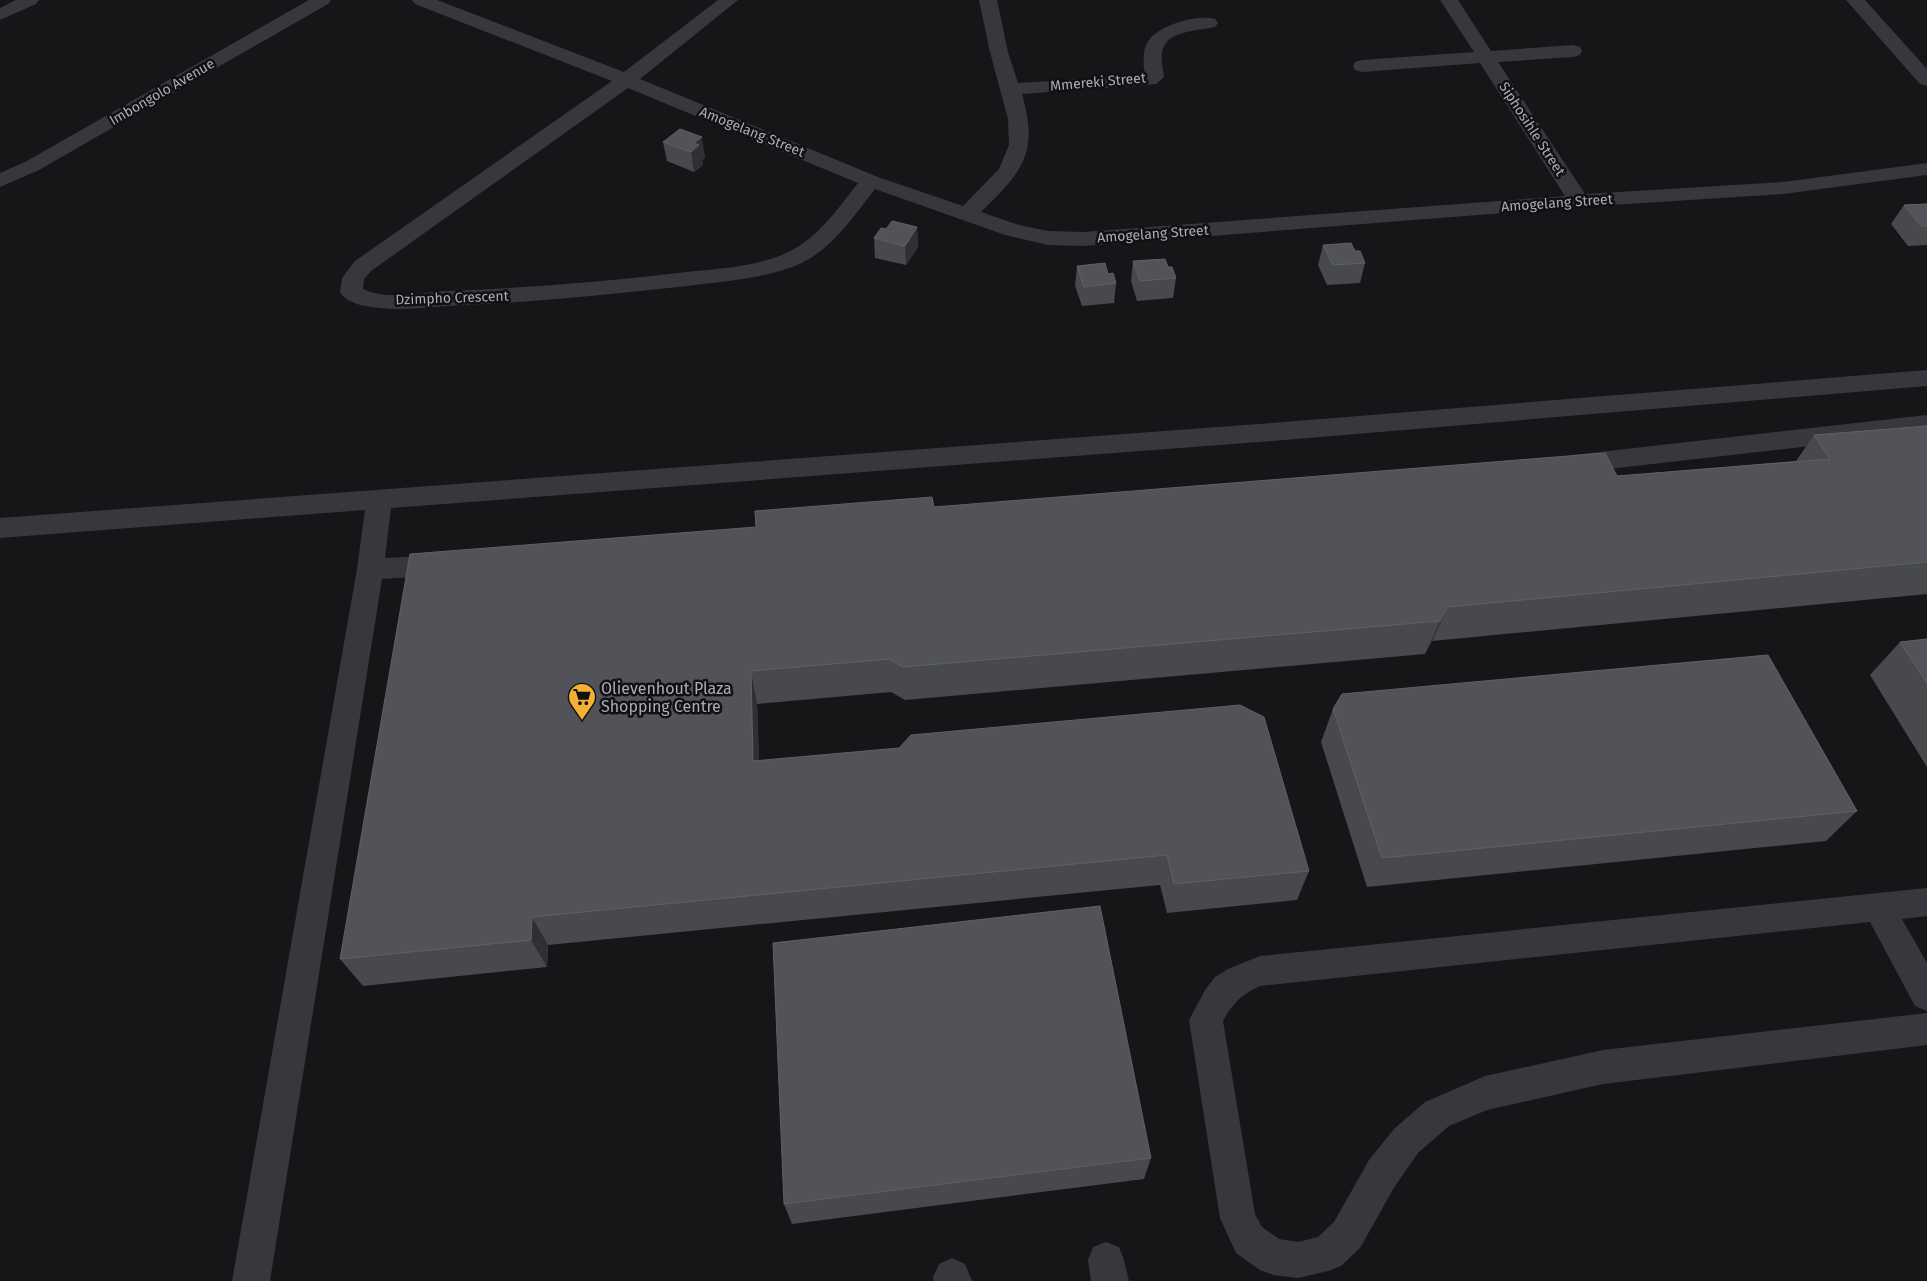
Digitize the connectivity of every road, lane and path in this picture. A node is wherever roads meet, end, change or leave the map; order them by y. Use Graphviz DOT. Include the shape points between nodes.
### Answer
graph roads {
  1 [pos="30,0"];
  2 [pos="322,0"];
  3 [pos="421,0"];
  4 [pos="729,0"];
  5 [pos="988,0"];
  6 [pos="1449,0"];
  7 [pos="1855,0"];
  8 [pos="0,15"];
  9 [pos="1209,23"];
  10 [pos="1573,51"];
  11 [pos="1486,57"];
  12 [pos="1362,66"];
  13 [pos="626,80"];
  14 [pos="1927,80"];
  15 [pos="1010,89"];
  16 [pos="1927,169"];
  17 [pos="0,181"];
  18 [pos="871,181"];
  19 [pos="1579,200"];
  20 [pos="966,214"];
  21 [pos="1927,378"];
  22 [pos="1927,424"];
  23 [pos="1545,467"];
  24 [pos="379,499"];
  25 [pos="0,528"];
  26 [pos="466,564"];
  27 [pos="370,569"];
  28 [pos="1927,902"];
  29 [pos="1878,908"];
  30 [pos="1927,995"];
  31 [pos="1927,1029"];
  32 [pos="1298,1270"];
  33 [pos="251,1281"];
  1 -- 8 [label="street"];
  2 -- 17 [label="street, Imbongolo Avenue" via="32,166"];
  3 -- 13 [label="street, Amogelang Street"];
  4 -- 13 [label="street"];
  5 -- 15 [label="street"];
  6 -- 11 [label="street, Siphosihle Street"];
  7 -- 14 [label="street"];
  9 -- 15 [label="street, Mmereki Street" via="1171,31 1162,37 1153,51 1154,77 1149,80"];
  10 -- 11 [label="street, Siphosihle Street"];
  11 -- 12 [label="street, Siphosihle Street"];
  11 -- 19 [label="street, Siphosihle Street"];
  13 -- 18 [label="street, Amogelang Street"];
  13 -- 18 [label="street, Dzimpho Crescent" via="363,266 353,278 351,292 388,300 515,296 742,272 772,265 815,245"];
  15 -- 20 [label="street" via="1019,122 1017,156 1007,172"];
  16 -- 19 [label="street, Amogelang Street" via="1783,188"];
  18 -- 20 [label="street, Amogelang Street"];
  19 -- 20 [label="street, Amogelang Street" via="1083,239 1048,238"];
  21 -- 24 [label="street"];
  22 -- 23 [label="street"];
  24 -- 25 [label="street"];
  24 -- 27 [label="street"];
  26 -- 27 [label="street"];
  27 -- 33 [label="street"];
  28 -- 29 [label="street"];
  29 -- 30 [label="street"];
  29 -- 32 [label="street" via="1260,971 1233,981 1217,998 1206,1020 1238,1218 1249,1240"];
  31 -- 32 [label="street" via="1603,1067 1485,1092 1437,1114 1406,1141 1382,1173 1346,1235 1328,1253"];
}
